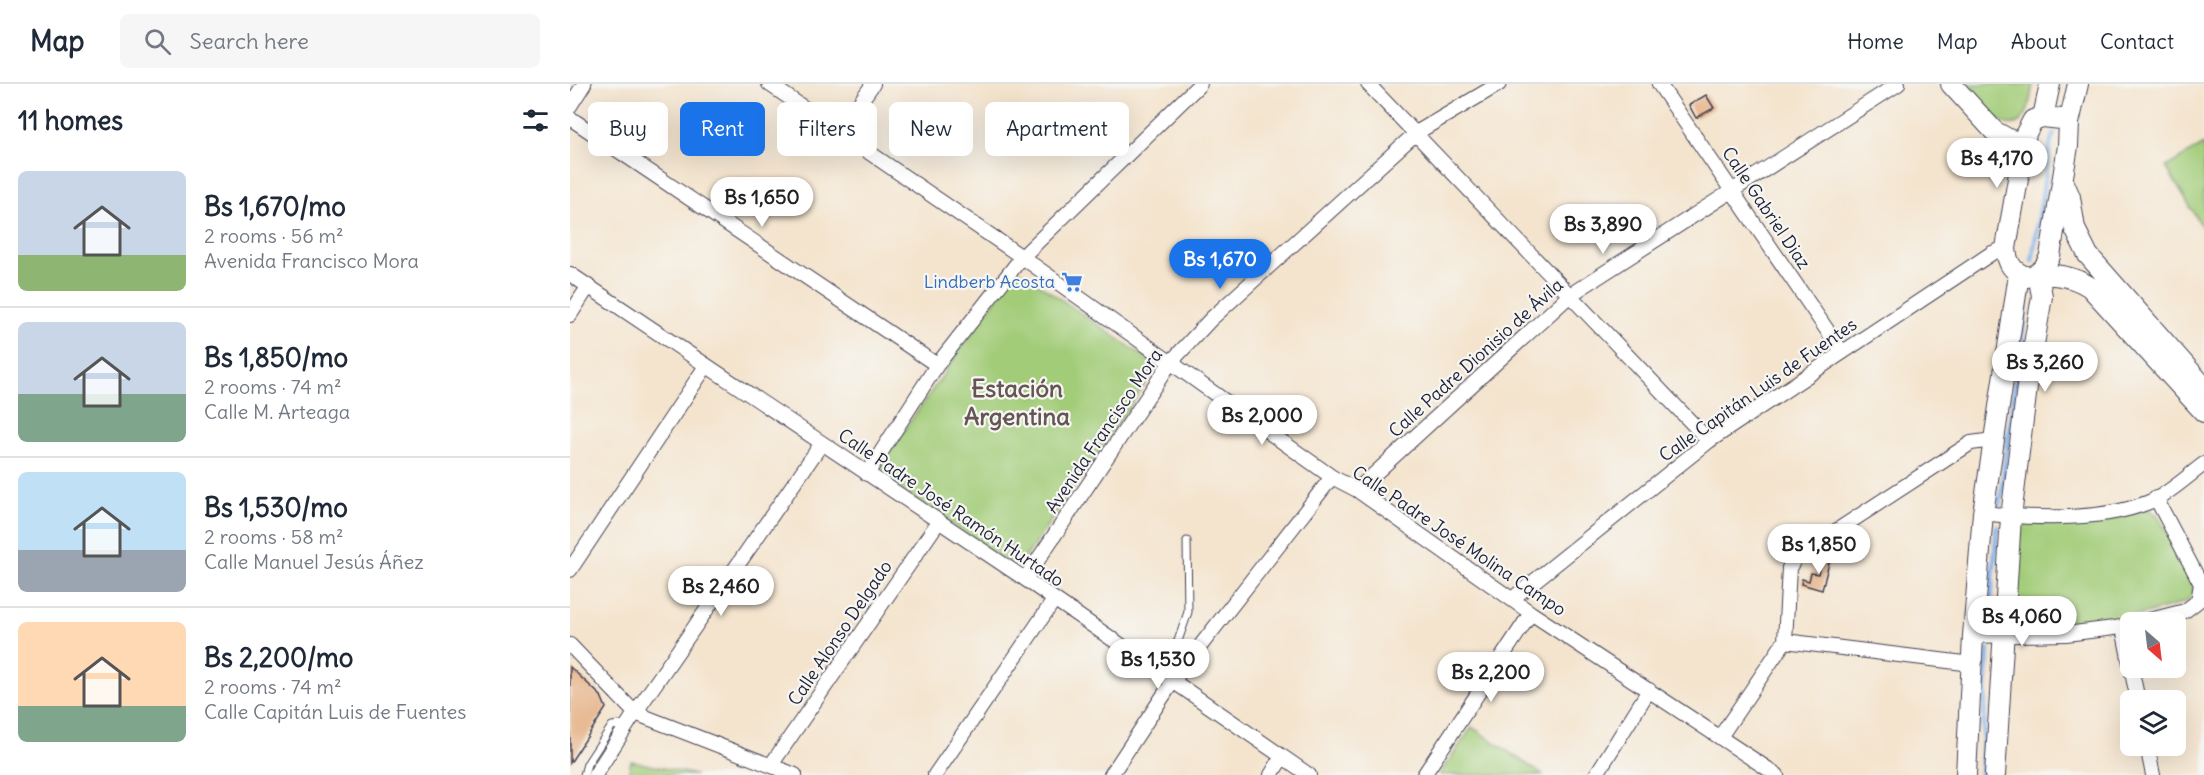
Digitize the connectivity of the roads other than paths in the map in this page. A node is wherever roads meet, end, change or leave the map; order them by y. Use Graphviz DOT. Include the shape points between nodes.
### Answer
graph roads {
  1 [pos="584,84"];
  2 [pos="769,84"];
  3 [pos="873,84"];
  4 [pos="1200,84"];
  5 [pos="1368,84"];
  6 [pos="1499,84"];
  7 [pos="1659,84"];
  8 [pos="1898,84"];
  9 [pos="1951,84"];
  10 [pos="2050,84"];
  11 [pos="2078,84"];
  12 [pos="795,102"];
  13 [pos="860,102"];
  14 [pos="570,106"];
  15 [pos="2043,117"];
  16 [pos="570,118"];
  17 [pos="2069,123"];
  18 [pos="1416,133"];
  19 [pos="2024,142"];
  20 [pos="874,156"];
  21 [pos="2062,180"];
  22 [pos="1733,191"];
  23 [pos="2006,249"];
  24 [pos="1022,257"];
  25 [pos="570,274"];
  26 [pos="2032,274"];
  27 [pos="588,287"];
  28 [pos="1570,295"];
  29 [pos="570,315"];
  30 [pos="1842,352"];
  31 [pos="1170,363"];
  32 [pos="936,365"];
  33 [pos="706,366"];
  34 [pos="2204,387"];
  35 [pos="2204,412"];
  36 [pos="1993,440"];
  37 [pos="1709,441"];
  38 [pos="822,443"];
  39 [pos="2204,464"];
  40 [pos="867,474"];
  41 [pos="1332,477"];
  42 [pos="1357,490"];
  43 [pos="2157,498"];
  44 [pos="1983,513"];
  45 [pos="2011,516"];
  46 [pos="939,522"];
  47 [pos="1187,541"];
  48 [pos="570,570"];
  49 [pos="1025,579"];
  50 [pos="1512,599"];
  51 [pos="1054,600"];
  52 [pos="2181,612"];
  53 [pos="1532,613"];
  54 [pos="2120,628"];
  55 [pos="1973,636"];
  56 [pos="2004,637"];
  57 [pos="1785,641"];
  58 [pos="570,645"];
  59 [pos="1972,664"];
  60 [pos="1157,670"];
  61 [pos="1173,681"];
  62 [pos="1648,690"];
  63 [pos="632,718"];
  64 [pos="1720,737"];
  65 [pos="2149,756"];
  66 [pos="1282,757"];
  67 [pos="771,765"];
  68 [pos="584,775"];
  69 [pos="596,775"];
  70 [pos="795,775"];
  71 [pos="935,775"];
  72 [pos="1111,775"];
  73 [pos="1271,775"];
  74 [pos="1309,775"];
  75 [pos="1424,775"];
  76 [pos="1596,775"];
  77 [pos="1777,775"];
  78 [pos="1966,775"];
  79 [pos="1995,775"];
  80 [pos="2154,775"];
  1 -- 14 [label="street"];
  2 -- 12 [label="street, Calle Padre José Molina Campo"];
  3 -- 13 [label="street"];
  4 -- 24 [label="street"];
  5 -- 18 [label="street"];
  6 -- 18 [label="street, Avenida Francisco Mora"];
  7 -- 22 [label="street, Calle Gabriel Diaz"];
  8 -- 22 [label="street, Calle Padre Dionisio de Ávila"];
  9 -- 19 [label="street" via="1994,131"];
  10 -- 15 [label="street"];
  11 -- 17 [label="street"];
  15 -- 17 [label="street"];
  15 -- 19 [label="street" via="2032,120"];
  16 -- 32 [label="street"];
  17 -- 21 [label="street"];
  18 -- 28 [label="street"];
  18 -- 31 [label="street, Avenida Francisco Mora" via="1211,319"];
  19 -- 23 [label="street"];
  20 -- 24 [label="street, Calle Padre José Molina Campo"];
  21 -- 26 [label="street" via="2050,256 2046,265"];
  21 -- 34 [label="street" via="2070,197 2074,229 2088,255"];
  22 -- 28 [label="street, Calle Padre Dionisio de Ávila"];
  22 -- 30 [label="street, Calle Gabriel Diaz"];
  23 -- 26 [label="street" via="2012,269"];
  23 -- 30 [label="street, Calle Capitán Luis de Fuentes" via="1992,253"];
  24 -- 31 [label="street, Calle Padre José Molina Campo"];
  24 -- 32 [label="street"];
  25 -- 27 [label="street, Calle Padre José Ramón Hurtado"];
  26 -- 35 [label="street" via="2066,275 2090,287"];
  26 -- 36 [label="street"];
  26 -- 45 [label="street" via="2042,296"];
  27 -- 29 [label="street"];
  27 -- 33 [label="street, Calle Padre José Ramón Hurtado"];
  28 -- 37 [label="street"];
  28 -- 42 [label="street, Calle Padre Dionisio de Ávila"];
  30 -- 37 [label="street, Calle Capitán Luis de Fuentes"];
  31 -- 41 [label="street, Calle Padre José Molina Campo"];
  31 -- 49 [label="street, Avenida Francisco Mora"];
  32 -- 40 [label="street"];
  33 -- 38 [label="street, Calle Padre José Ramón Hurtado"];
  33 -- 48 [label="street"];
  36 -- 44 [label="street"];
  36 -- 57 [label="street" via="1971,443 1796,557 1789,568"];
  37 -- 50 [label="street, Calle Capitán Luis de Fuentes"];
  38 -- 40 [label="street, Calle Padre José Ramón Hurtado"];
  38 -- 63 [label="street"];
  39 -- 43 [label="street"];
  40 -- 46 [label="street, Calle Padre José Ramón Hurtado"];
  41 -- 42 [label="street, Calle Padre José Molina Campo"];
  41 -- 61 [label="street"];
  42 -- 50 [label="street, Calle Padre José Molina Campo"];
  43 -- 45 [label="street" via="2105,514"];
  43 -- 52 [label="street" via="2201,584 2198,601"];
  44 -- 45 [label="street"];
  44 -- 55 [label="street"];
  45 -- 56 [label="street"];
  46 -- 49 [label="street, Calle Padre José Ramón Hurtado"];
  46 -- 67 [label="street, Calle Alonso Delgado"];
  47 -- 60 [label="lane" via="1188,612 1178,642"];
  49 -- 51 [label="street, Calle Padre José Ramón Hurtado"];
  50 -- 53 [label="street, Calle Padre José Molina Campo"];
  51 -- 60 [label="street, Calle Padre José Ramón Hurtado"];
  51 -- 71 [label="street"];
  53 -- 62 [label="street, Calle Padre José Molina Campo"];
  53 -- 75 [label="street"];
  54 -- 56 [label="street"];
  55 -- 56 [label="street"];
  55 -- 59 [label="street"];
  56 -- 79 [label="street"];
  57 -- 59 [label="street"];
  57 -- 64 [label="street"];
  58 -- 63 [label="street"];
  59 -- 78 [label="street"];
  60 -- 61 [label="street, Calle Padre José Ramón Hurtado"];
  61 -- 66 [label="street, Calle Padre José Ramón Hurtado"];
  61 -- 72 [label="street"];
  62 -- 64 [label="street, Calle Padre José Molina Campo"];
  62 -- 76 [label="street"];
  63 -- 67 [label="street"];
  63 -- 68 [label="lane" via="612,726 586,764"];
  63 -- 69 [label="street"];
  64 -- 77 [label="street, Calle Padre José Molina Campo"];
  65 -- 80 [label="street"];
  66 -- 73 [label="street"];
  66 -- 74 [label="street, Calle Padre José Ramón Hurtado"];
  67 -- 70 [label="street"];
}
